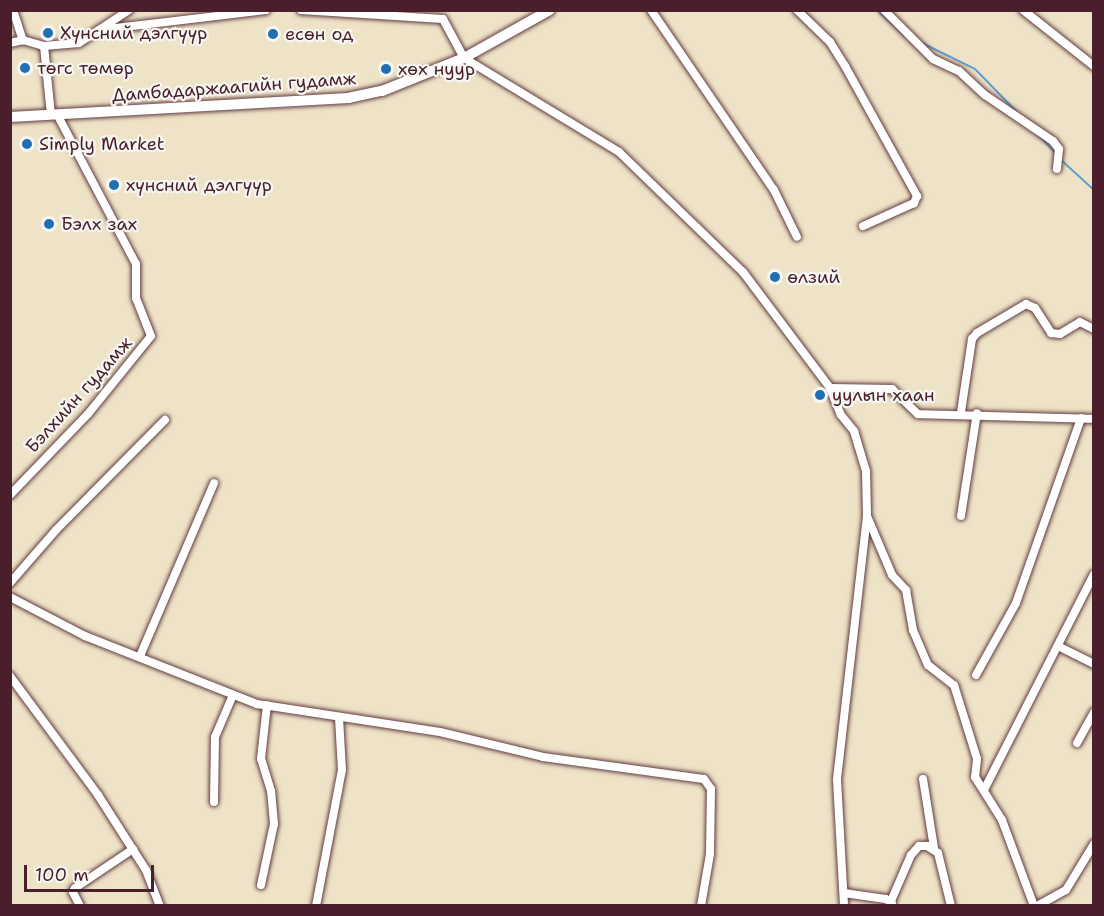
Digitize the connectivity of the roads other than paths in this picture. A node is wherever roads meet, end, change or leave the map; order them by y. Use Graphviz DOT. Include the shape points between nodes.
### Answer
graph roads {
  1 [pos="14,10"];
  2 [pos="129,10"];
  3 [pos="266,10"];
  4 [pos="302,10"];
  5 [pos="550,10"];
  6 [pos="651,10"];
  7 [pos="797,10"];
  8 [pos="884,10"];
  9 [pos="1023,10"];
  10 [pos="533,14"];
  11 [pos="99,30"];
  12 [pos="23,40"];
  13 [pos="10,43"];
  14 [pos="44,46"];
  15 [pos="465,58"];
  16 [pos="1094,66"];
  17 [pos="54,114"];
  18 [pos="10,117"];
  19 [pos="1057,165"];
  20 [pos="863,226"];
  21 [pos="797,237"];
  22 [pos="1094,329"];
  23 [pos="830,388"];
  24 [pos="961,412"];
  25 [pos="977,413"];
  26 [pos="1081,418"];
  27 [pos="1094,419"];
  28 [pos="165,420"];
  29 [pos="214,483"];
  30 [pos="10,495"];
  31 [pos="867,516"];
  32 [pos="961,516"];
  33 [pos="1094,574"];
  34 [pos="10,583"];
  35 [pos="10,597"];
  36 [pos="1058,646"];
  37 [pos="140,656"];
  38 [pos="1094,664"];
  39 [pos="976,675"];
  40 [pos="10,676"];
  41 [pos="233,695"];
  42 [pos="267,705"];
  43 [pos="1094,712"];
  44 [pos="339,718"];
  45 [pos="1077,743"];
  46 [pos="923,779"];
  47 [pos="984,790"];
  48 [pos="214,802"];
  49 [pos="1094,844"];
  50 [pos="934,848"];
  51 [pos="133,849"];
  52 [pos="261,885"];
  53 [pos="844,893"];
  54 [pos="892,903"];
  55 [pos="80,906"];
  56 [pos="160,906"];
  57 [pos="316,906"];
  58 [pos="701,906"];
  59 [pos="844,906"];
  60 [pos="951,906"];
  61 [pos="1036,906"];
  1 -- 12 [label="street"];
  2 -- 11 [label="street"];
  3 -- 11 [label="street"];
  4 -- 15 [label="street" via="443,19"];
  5 -- 10 [label="main road, Дамбадаржаагийн гудамж"];
  6 -- 21 [label="street" via="774,190"];
  7 -- 20 [label="street" via="830,42 917,196 914,203"];
  8 -- 19 [label="street" via="933,59 959,71 985,95 1046,135 1059,149"];
  9 -- 16 [label="street"];
  10 -- 15 [label="main road, Дамбадаржаагийн гудамж"];
  11 -- 14 [label="street" via="79,43"];
  12 -- 13 [label="street"];
  12 -- 14 [label="street"];
  14 -- 17 [label="street"];
  15 -- 17 [label="main road, Дамбадаржаагийн гудамж" via="382,91 348,98"];
  15 -- 23 [label="street" via="619,152 743,272"];
  17 -- 18 [label="main road, Дамбадаржаагийн гудамж"];
  17 -- 30 [label="street, Бэлхийн гудамж" via="136,264 136,298 151,336 88,414"];
  22 -- 24 [label="street" via="1080,322 1060,334 1051,333 1035,308 1026,304 977,333 972,339"];
  23 -- 24 [label="street" via="892,389 918,414"];
  23 -- 31 [label="street" via="841,415 854,431 866,471"];
  24 -- 25 [label="street"];
  25 -- 26 [label="street"];
  25 -- 32 [label="street"];
  26 -- 27 [label="street"];
  26 -- 39 [label="street" via="1016,603"];
  28 -- 34 [label="street" via="56,530"];
  29 -- 37 [label="street"];
  31 -- 47 [label="street" via="892,575 906,590 913,630 928,665 954,685 977,759 975,777"];
  31 -- 53 [label="street" via="837,780"];
  33 -- 36 [label="street"];
  35 -- 37 [label="street" via="85,636"];
  36 -- 38 [label="street"];
  36 -- 47 [label="street"];
  37 -- 41 [label="street"];
  40 -- 51 [label="street"];
  41 -- 42 [label="street"];
  41 -- 48 [label="street" via="215,737"];
  42 -- 44 [label="street"];
  42 -- 52 [label="street" via="261,759 271,791 274,825"];
  43 -- 45 [label="street"];
  44 -- 57 [label="street" via="342,770"];
  44 -- 58 [label="street" via="440,732 543,757 704,779 711,789 710,854"];
  46 -- 50 [label="street"];
  47 -- 61 [label="street" via="1002,820"];
  49 -- 61 [label="street" via="1066,890"];
  50 -- 54 [label="street" via="919,846 911,855"];
  50 -- 60 [label="street"];
  51 -- 55 [label="street" via="75,888"];
  51 -- 56 [label="street"];
  53 -- 54 [label="street"];
  53 -- 59 [label="street"];
}
